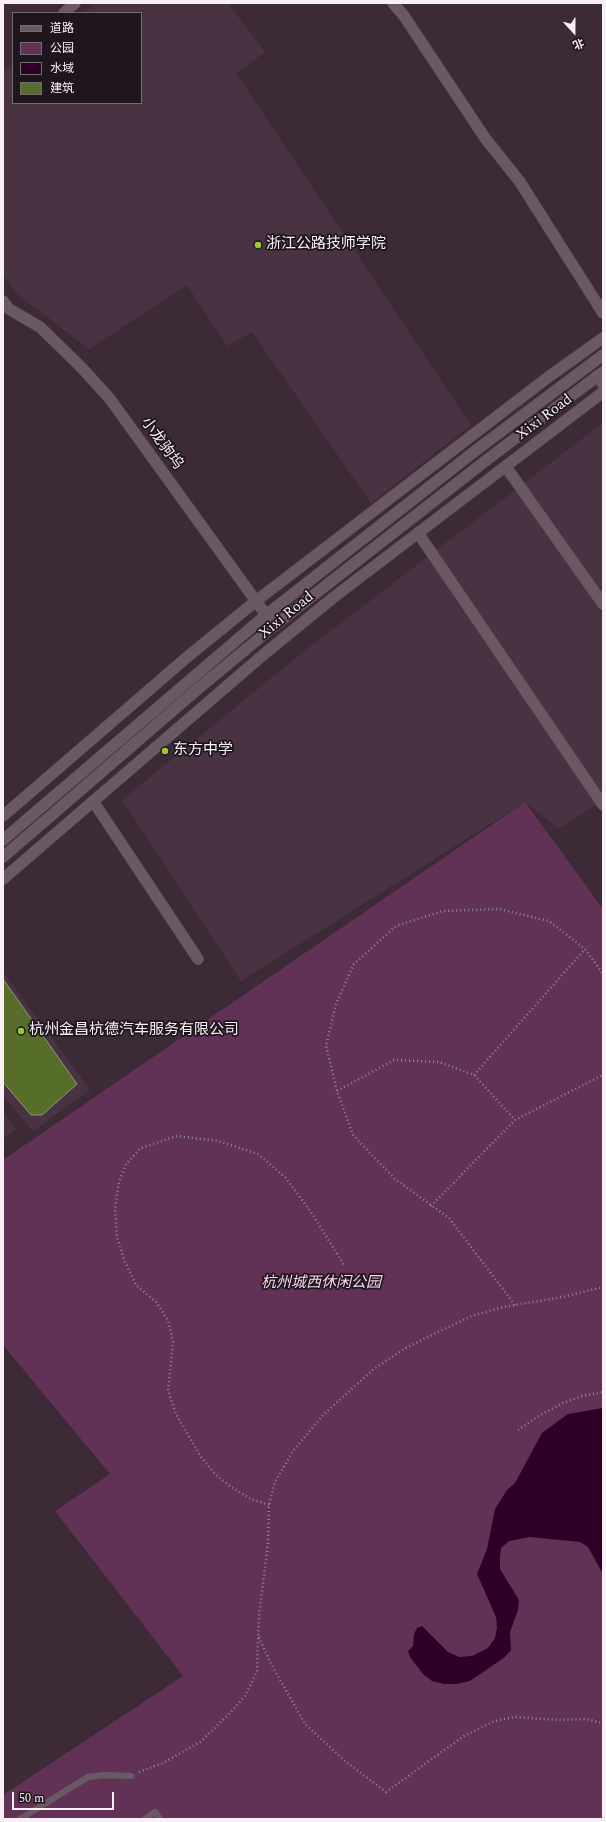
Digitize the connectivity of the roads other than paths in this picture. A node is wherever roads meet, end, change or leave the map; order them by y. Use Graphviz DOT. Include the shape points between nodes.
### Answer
graph roads {
  1 [pos="75,3"];
  2 [pos="393,3"];
  3 [pos="65,12"];
  4 [pos="3,301"];
  5 [pos="603,313"];
  6 [pos="603,338"];
  7 [pos="603,355"];
  8 [pos="601,378"];
  9 [pos="603,392"];
  10 [pos="506,467"];
  11 [pos="418,533"];
  12 [pos="256,601"];
  13 [pos="603,604"];
  14 [pos="266,615"];
  15 [pos="274,626"];
  16 [pos="94,801"];
  17 [pos="603,804"];
  18 [pos="3,816"];
  19 [pos="3,840"];
  20 [pos="3,857"];
  21 [pos="3,879"];
  22 [pos="198,959"];
  23 [pos="131,1776"];
  24 [pos="20,1819"];
  25 [pos="145,1819"];
  26 [pos="160,1819"];
  1 -- 3 [label="street"];
  2 -- 5 [label="street" via="485,138 520,182"];
  4 -- 12 [label="street, 小龙驹坞" via="9,309 40,327 110,399"];
  6 -- 12 [label="street, Xixi Road"];
  7 -- 14 [label="street, Xixi Road" via="475,450"];
  8 -- 15 [label="street, Xixi Road" via="484,462"];
  9 -- 10 [label="street, Xixi Road"];
  10 -- 11 [label="street, Xixi Road"];
  10 -- 13 [label="street"];
  11 -- 16 [label="street, Xixi Road" via="263,655"];
  11 -- 17 [label="street"];
  12 -- 14 [label="street, 小龙驹坞"];
  12 -- 18 [label="street, Xixi Road"];
  14 -- 15 [label="street, 小龙驹坞"];
  14 -- 19 [label="street, Xixi Road"];
  15 -- 20 [label="street, Xixi Road"];
  16 -- 21 [label="street, Xixi Road"];
  16 -- 22 [label="street"];
  23 -- 24 [label="lane" via="88,1777"];
  25 -- 26 [label="lane" via="156,1812"];
}
